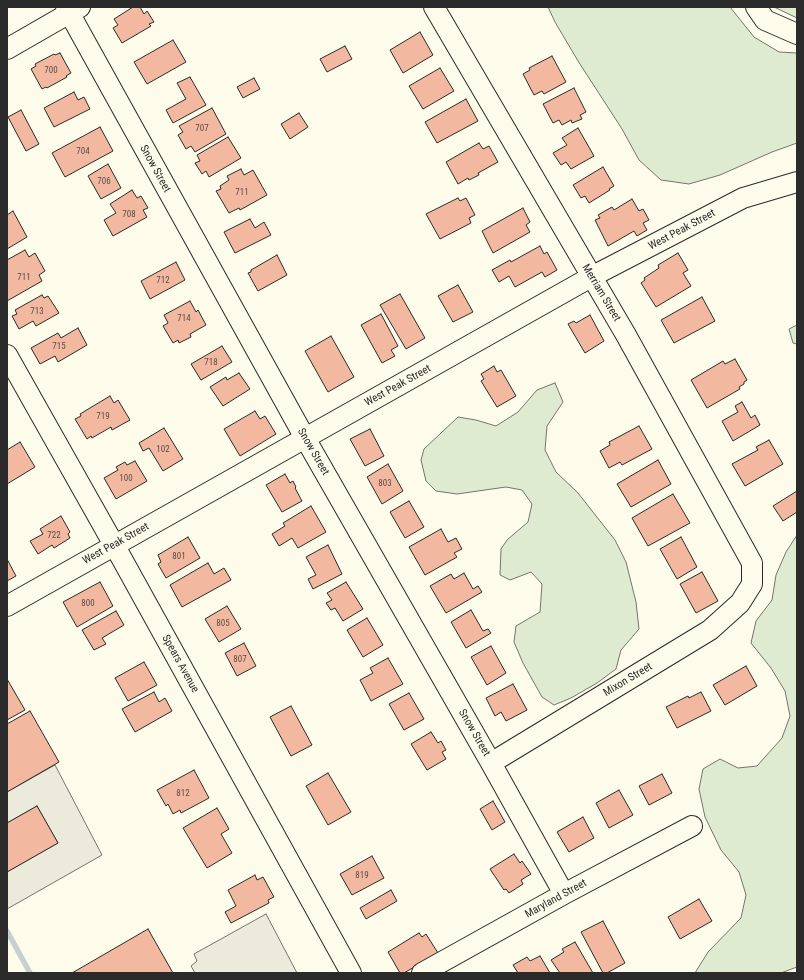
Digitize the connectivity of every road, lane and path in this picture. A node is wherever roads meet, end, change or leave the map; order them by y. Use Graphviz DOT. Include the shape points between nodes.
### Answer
graph roads {
  1 [pos="434,7"];
  2 [pos="756,7"];
  3 [pos="72,9"];
  4 [pos="797,34"];
  5 [pos="7,49"];
  6 [pos="797,182"];
  7 [pos="591,277"];
  8 [pos="7,356"];
  9 [pos="305,438"];
  10 [pos="114,545"];
  11 [pos="752,584"];
  12 [pos="7,606"];
  13 [pos="491,763"];
  14 [pos="692,826"];
  15 [pos="564,894"];
  16 [pos="351,973"];
  17 [pos="422,973"];
  1 -- 7 [label="street, Merriam Street"];
  2 -- 4 [label="street" via="765,20"];
  3 -- 5 [label="street"];
  3 -- 9 [label="street, Snow Street"];
  6 -- 7 [label="street, West Peak Street" via="743,198"];
  7 -- 9 [label="street, West Peak Street"];
  7 -- 11 [label="street, Merriam Street" via="626,335 752,563"];
  8 -- 10 [label="street, Spears Avenue"];
  9 -- 10 [label="street, West Peak Street"];
  9 -- 13 [label="street, Snow Street"];
  10 -- 12 [label="street, West Peak Street"];
  10 -- 16 [label="street, Spears Avenue"];
  11 -- 13 [label="street, Mixon Street" via="740,603 710,630"];
  13 -- 15 [label="street, Snow Street"];
  14 -- 15 [label="street, Maryland Street"];
  15 -- 17 [label="street, Maryland Street"];
}
